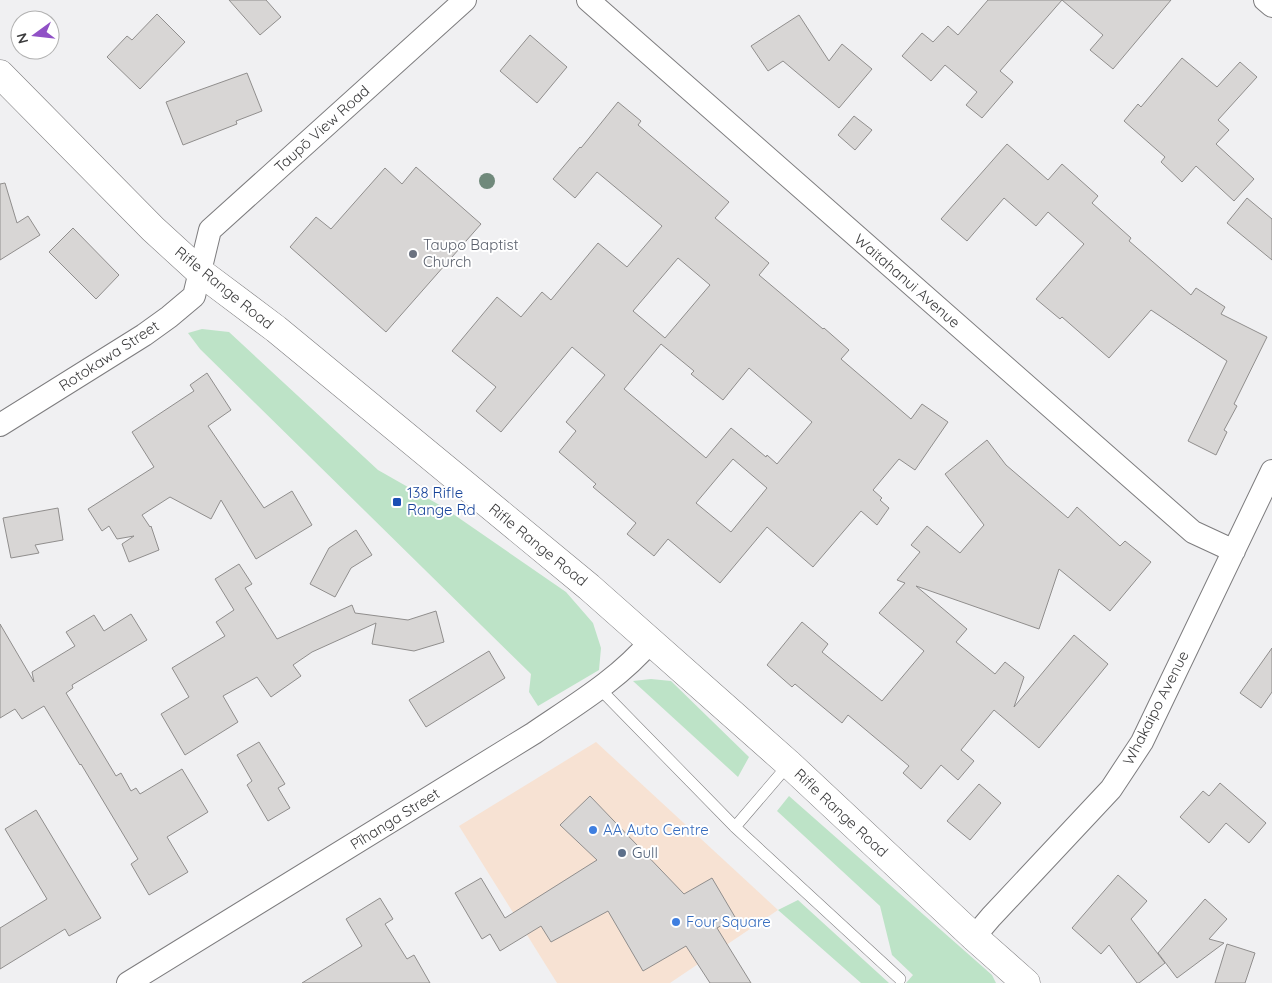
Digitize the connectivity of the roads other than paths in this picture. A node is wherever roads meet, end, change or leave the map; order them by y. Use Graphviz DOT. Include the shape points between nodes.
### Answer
graph roads {
  1 [pos="465,0"];
  2 [pos="588,0"];
  3 [pos="1265,0"];
  4 [pos="1272,6"];
  5 [pos="0,74"];
  6 [pos="200,272"];
  7 [pos="0,425"];
  8 [pos="1272,471"];
  9 [pos="1234,551"];
  10 [pos="651,641"];
  11 [pos="599,688"];
  12 [pos="789,764"];
  13 [pos="735,827"];
  14 [pos="974,937"];
  15 [pos="900,979"];
  16 [pos="128,983"];
  17 [pos="1026,983"];
  1 -- 6 [label="street, Taupō View Road" via="210,230"];
  2 -- 9 [label="street, Waitahanui Avenue" via="1193,532"];
  3 -- 4 [label="street"];
  5 -- 6 [label="street, Rifle Range Road" via="153,229"];
  6 -- 7 [label="street, Rotokawa Street" via="194,296 169,317"];
  6 -- 10 [label="street, Rifle Range Road" via="276,330"];
  8 -- 9 [label="street, Whakaipo Avenue"];
  9 -- 14 [label="street, Whakaipo Avenue" via="1142,742 1112,789"];
  10 -- 11 [label="street, Pīhanga Street"];
  10 -- 12 [label="street, Rifle Range Road"];
  11 -- 13 [label="lane"];
  11 -- 16 [label="street, Pīhanga Street" via="534,733"];
  12 -- 13 [label="lane"];
  12 -- 14 [label="street, Rifle Range Road"];
  13 -- 15 [label="lane"];
  14 -- 17 [label="street, Rifle Range Road"];
}
